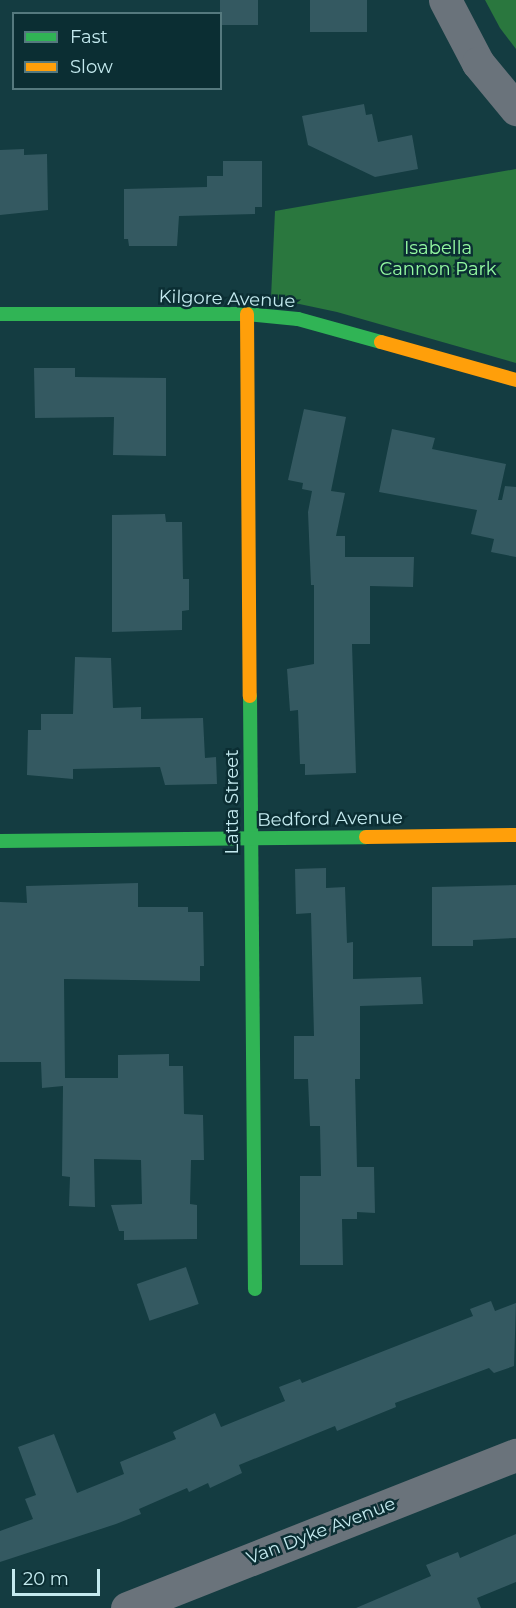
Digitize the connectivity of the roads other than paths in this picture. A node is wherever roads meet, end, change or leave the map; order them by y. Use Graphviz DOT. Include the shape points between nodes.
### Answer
graph roads {
  1 [pos="445,0"];
  2 [pos="516,109"];
  3 [pos="0,314"];
  4 [pos="247,314"];
  5 [pos="516,380"];
  6 [pos="516,835"];
  7 [pos="250,838"];
  8 [pos="0,842"];
  9 [pos="255,1289"];
  10 [pos="516,1455"];
  11 [pos="127,1608"];
  1 -- 2 [label="street" via="478,63"];
  3 -- 4 [label="street, Kilgore Avenue"];
  4 -- 5 [label="street, Kilgore Avenue" via="298,319"];
  4 -- 7 [label="street, Latta Street"];
  6 -- 7 [label="street, Bedford Avenue"];
  7 -- 8 [label="street, Bedford Avenue"];
  7 -- 9 [label="street, Latta Street"];
  10 -- 11 [label="street, Van Dyke Avenue"];
}
